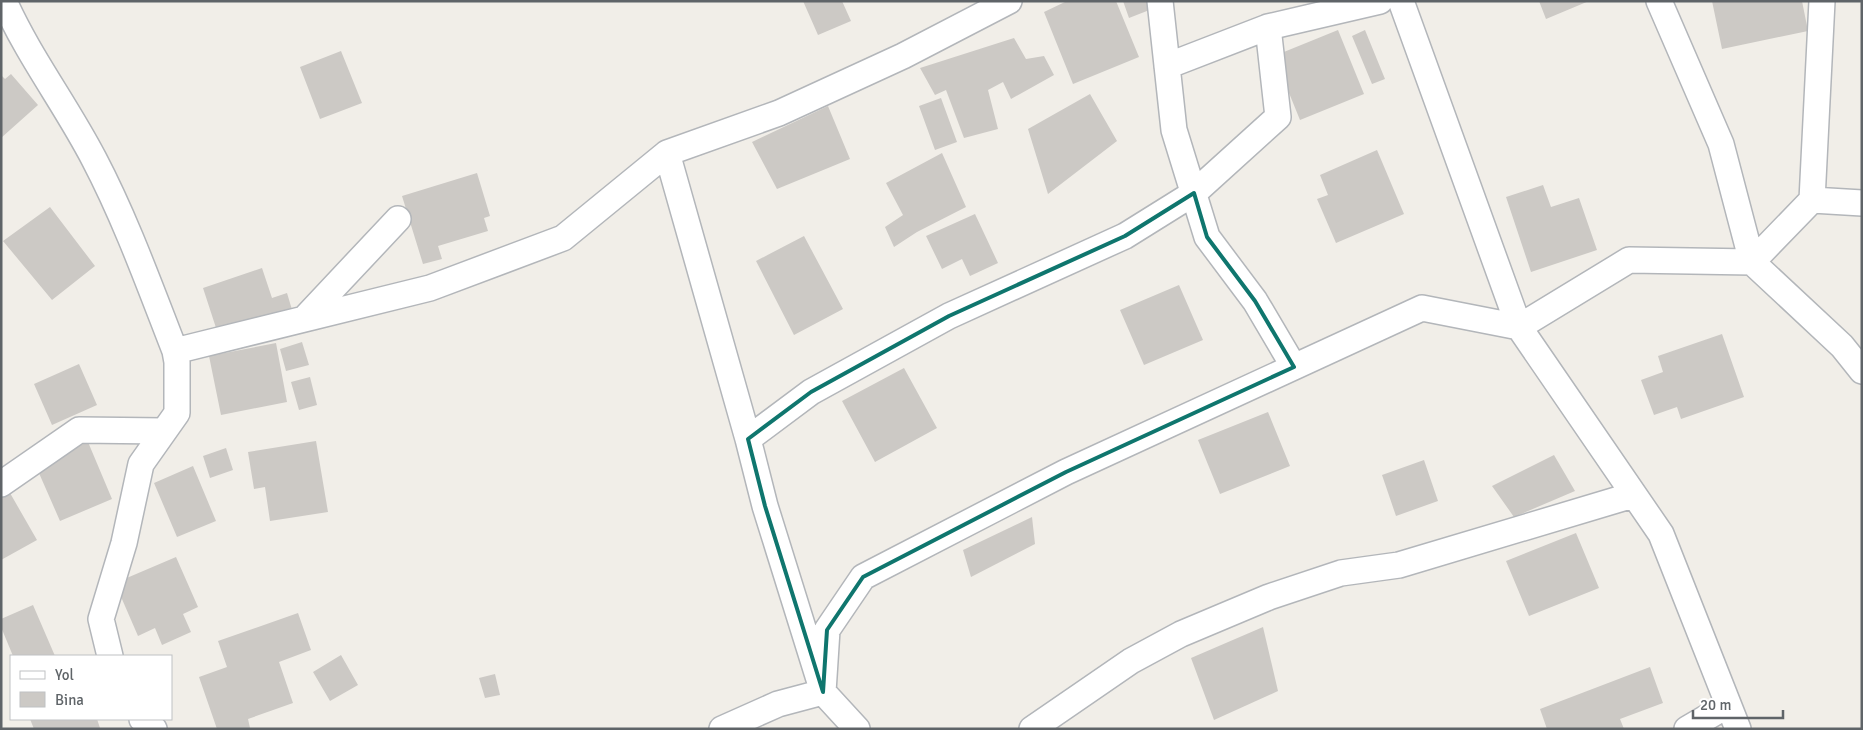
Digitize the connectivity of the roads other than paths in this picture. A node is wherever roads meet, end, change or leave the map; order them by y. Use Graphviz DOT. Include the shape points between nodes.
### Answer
graph roads {
  1 [pos="4,1"];
  2 [pos="1010,1"];
  3 [pos="1160,1"];
  4 [pos="1380,1"];
  5 [pos="1401,1"];
  6 [pos="1659,1"];
  7 [pos="1822,1"];
  8 [pos="1268,27"];
  9 [pos="1167,66"];
  10 [pos="666,153"];
  11 [pos="1194,193"];
  12 [pos="1812,200"];
  13 [pos="1862,203"];
  14 [pos="398,219"];
  15 [pos="1752,262"];
  16 [pos="304,319"];
  17 [pos="1519,327"];
  18 [pos="175,351"];
  19 [pos="1294,367"];
  20 [pos="1862,371"];
  21 [pos="164,431"];
  22 [pos="748,439"];
  23 [pos="1,484"];
  24 [pos="1633,495"];
  25 [pos="110,655"];
  26 [pos="823,692"];
  27 [pos="1728,705"];
  28 [pos="143,720"];
  29 [pos="154,729"];
  30 [pos="722,729"];
  31 [pos="857,729"];
  32 [pos="1032,729"];
  33 [pos="1687,729"];
  34 [pos="1738,729"];
  1 -- 18 [label="street" via="18,32 94,159 137,254"];
  2 -- 10 [label="street" via="903,56 779,113"];
  3 -- 9 [label="street"];
  4 -- 8 [label="street"];
  5 -- 17 [label="street"];
  6 -- 15 [label="street" via="1721,144"];
  7 -- 12 [label="street"];
  8 -- 9 [label="street"];
  8 -- 11 [label="street" via="1278,118"];
  9 -- 11 [label="street" via="1174,130"];
  10 -- 16 [label="street" via="563,238 430,288"];
  10 -- 22 [label="street"];
  11 -- 19 [label="street" via="1206,237 1255,300"];
  11 -- 22 [label="street" via="1125,236 949,316 829,382"];
  12 -- 13 [label="street"];
  12 -- 15 [label="street"];
  14 -- 16 [label="street"];
  15 -- 17 [label="street" via="1628,260"];
  15 -- 20 [label="street" via="1842,346"];
  16 -- 18 [label="street"];
  17 -- 19 [label="street" via="1422,308"];
  17 -- 24 [label="street"];
  18 -- 21 [label="street" via="177,413"];
  19 -- 26 [label="street" via="1066,472 863,577 827,630"];
  21 -- 23 [label="street" via="79,430"];
  21 -- 25 [label="street" via="141,464 124,543 101,619"];
  22 -- 26 [label="street" via="765,506"];
  24 -- 27 [label="street" via="1660,534"];
  24 -- 32 [label="street" via="1399,565 1341,573 1269,597 1181,634 1131,661"];
  26 -- 30 [label="street" via="778,704"];
  26 -- 31 [label="street"];
  27 -- 33 [label="street"];
  27 -- 34 [label="street"];
  28 -- 29 [label="street"];
}
